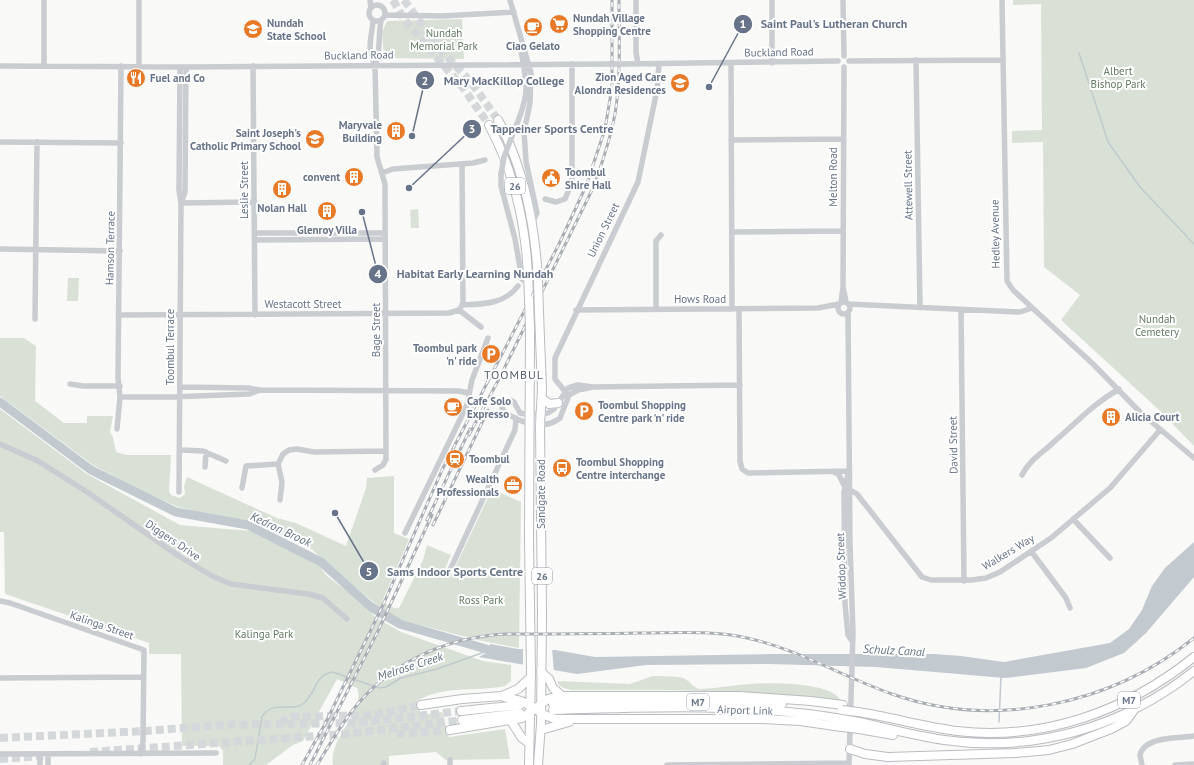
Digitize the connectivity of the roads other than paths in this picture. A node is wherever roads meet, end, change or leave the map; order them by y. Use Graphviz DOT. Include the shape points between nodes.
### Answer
graph roads {
  1 [pos="44,0"];
  2 [pos="139,0"];
  3 [pos="370,0"];
  4 [pos="510,0"];
  5 [pos="636,0"];
  6 [pos="772,0"];
  7 [pos="843,0"];
  8 [pos="1002,0"];
  9 [pos="380,3"];
  10 [pos="371,8"];
  11 [pos="514,12"];
  12 [pos="385,15"];
  13 [pos="373,20"];
  14 [pos="380,21"];
  15 [pos="844,56"];
  16 [pos="916,60"];
  17 [pos="1003,60"];
  18 [pos="838,61"];
  19 [pos="849,61"];
  20 [pos="772,62"];
  21 [pos="731,63"];
  22 [pos="572,64"];
  23 [pos="638,64"];
  24 [pos="659,64"];
  25 [pos="375,65"];
  26 [pos="526,65"];
  27 [pos="0,66"];
  28 [pos="44,66"];
  29 [pos="121,66"];
  30 [pos="139,66"];
  31 [pos="253,66"];
  32 [pos="183,67"];
  33 [pos="844,67"];
  34 [pos="498,120"];
  35 [pos="489,125"];
  36 [pos="731,140"];
  37 [pos="843,140"];
  38 [pos="0,142"];
  39 [pos="37,142"];
  40 [pos="121,143"];
  41 [pos="485,160"];
  42 [pos="462,164"];
  43 [pos="382,173"];
  44 [pos="545,199"];
  45 [pos="254,202"];
  46 [pos="181,203"];
  47 [pos="532,223"];
  48 [pos="843,231"];
  49 [pos="732,232"];
  50 [pos="254,233"];
  51 [pos="661,235"];
  52 [pos="385,236"];
  53 [pos="254,240"];
  54 [pos="0,249"];
  55 [pos="36,250"];
  56 [pos="120,251"];
  57 [pos="529,284"];
  58 [pos="518,286"];
  59 [pos="844,307"];
  60 [pos="461,308"];
  61 [pos="920,308"];
  62 [pos="1032,308"];
  63 [pos="656,309"];
  64 [pos="736,309"];
  65 [pos="576,310"];
  66 [pos="961,310"];
  67 [pos="386,314"];
  68 [pos="119,315"];
  69 [pos="255,315"];
  70 [pos="181,316"];
  71 [pos="35,319"];
  72 [pos="481,327"];
  73 [pos="488,338"];
  74 [pos="70,384"];
  75 [pos="740,385"];
  76 [pos="120,386"];
  77 [pos="181,387"];
  78 [pos="260,390"];
  79 [pos="386,390"];
  80 [pos="1119,390"];
  81 [pos="468,393"];
  82 [pos="567,393"];
  83 [pos="180,396"];
  84 [pos="120,397"];
  85 [pos="542,398"];
  86 [pos="558,402"];
  87 [pos="530,415"];
  88 [pos="540,415"];
  89 [pos="516,418"];
  90 [pos="526,423"];
  91 [pos="540,425"];
  92 [pos="117,429"];
  93 [pos="516,430"];
  94 [pos="1160,430"];
  95 [pos="0,444"];
  96 [pos="180,450"];
  97 [pos="386,451"];
  98 [pos="206,452"];
  99 [pos="1194,458"];
  100 [pos="226,461"];
  101 [pos="278,464"];
  102 [pos="205,467"];
  103 [pos="375,470"];
  104 [pos="849,471"];
  105 [pos="834,472"];
  106 [pos="1022,476"];
  107 [pos="844,484"];
  108 [pos="242,488"];
  109 [pos="847,491"];
  110 [pos="179,492"];
  111 [pos="850,498"];
  112 [pos="859,498"];
  113 [pos="280,500"];
  114 [pos="1073,519"];
  115 [pos="405,533"];
  116 [pos="1031,551"];
  117 [pos="1110,558"];
  118 [pos="449,572"];
  119 [pos="964,581"];
  120 [pos="0,601"];
  121 [pos="1070,608"];
  122 [pos="347,619"];
  123 [pos="852,642"];
  124 [pos="1194,658"];
  125 [pos="1194,670"];
  126 [pos="541,672"];
  127 [pos="531,675"];
  128 [pos="143,677"];
  129 [pos="0,678"];
  130 [pos="502,696"];
  131 [pos="562,696"];
  132 [pos="421,706"];
  133 [pos="842,707"];
  134 [pos="1134,709"];
  135 [pos="536,710"];
  136 [pos="461,711"];
  137 [pos="573,719"];
  138 [pos="462,720"];
  139 [pos="511,720"];
  140 [pos="842,723"];
  141 [pos="450,730"];
  142 [pos="541,730"];
  143 [pos="1194,736"];
  144 [pos="529,744"];
  145 [pos="850,749"];
  146 [pos="216,753"];
  147 [pos="0,754"];
  148 [pos="40,754"];
  149 [pos="48,754"];
  150 [pos="141,754"];
  151 [pos="849,764"];
  152 [pos="1194,764"];
  153 [pos="40,765"];
  154 [pos="48,765"];
  155 [pos="529,765"];
  156 [pos="538,765"];
  157 [pos="667,765"];
  158 [pos="692,765"];
  159 [pos="1142,765"];
  160 [pos="1175,765"];
  1 -- 28 [label="street"];
  2 -- 30 [label="street"];
  3 -- 10 [label="street"];
  4 -- 11 [label="street, Sandgate Road"];
  5 -- 23 [label="street"];
  6 -- 20 [label="street"];
  7 -- 15 [label="street"];
  8 -- 17 [label="street, Hedley Avenue"];
  9 -- 10 [label="street"];
  9 -- 12 [label="street"];
  10 -- 13 [label="street" via="370,16"];
  11 -- 12 [label="street" via="442,16"];
  11 -- 26 [label="street, Sandgate Road"];
  12 -- 14 [label="street"];
  13 -- 14 [label="street"];
  13 -- 25 [label="street, Bage Street" via="369,41 370,56"];
  14 -- 25 [label="street, Bage Street" via="379,55"];
  15 -- 18 [label="street"];
  15 -- 19 [label="street"];
  16 -- 17 [label="street"];
  16 -- 19 [label="street"];
  16 -- 61 [label="street, Attewell Street"];
  17 -- 62 [label="street, Hedley Avenue" via="1006,277 1010,287"];
  18 -- 20 [label="street, Buckland Road"];
  18 -- 33 [label="street" via="840,66"];
  19 -- 33 [label="street"];
  20 -- 21 [label="street, Buckland Road"];
  21 -- 24 [label="street, Buckland Road"];
  21 -- 36 [label="street"];
  22 -- 23 [label="street, Buckland Road, bridge"];
  22 -- 26 [label="street, Buckland Road"];
  22 -- 44 [label="street" via="572,182 565,199 556,202"];
  23 -- 24 [label="street, Buckland Road"];
  24 -- 65 [label="street, Union Street" via="657,90 638,182"];
  25 -- 26 [label="street, Buckland Road"];
  25 -- 31 [label="street, Buckland Road"];
  25 -- 43 [label="street, Bage Street" via="377,158"];
  26 -- 47 [label="street, Sandgate Road" via="531,73 524,132 528,173 537,213"];
  26 -- 57 [label="street, Sandgate Road, bridge" via="526,101 500,174 522,279"];
  27 -- 28 [label="street, Buckland Road"];
  28 -- 29 [label="street, Buckland Road"];
  29 -- 30 [label="street, Buckland Road"];
  29 -- 40 [label="street, Hamson Terrace"];
  30 -- 32 [label="street, Buckland Road"];
  31 -- 32 [label="street, Buckland Road"];
  31 -- 45 [label="street, Leslie Street"];
  32 -- 46 [label="street, Toombul Terrace" via="179,190"];
  33 -- 37 [label="street, Melton Road"];
  34 -- 47 [label="highway, Sandgate Road / 26" via="520,171"];
  35 -- 57 [label="highway, Sandgate Road / 26" via="507,162 518,198"];
  36 -- 37 [label="street"];
  36 -- 49 [label="street"];
  37 -- 48 [label="street, Melton Road"];
  38 -- 39 [label="street"];
  39 -- 40 [label="street"];
  39 -- 55 [label="street"];
  40 -- 56 [label="street, Hamson Terrace"];
  41 -- 42 [label="street"];
  42 -- 43 [label="street" via="402,168"];
  42 -- 60 [label="street"];
  43 -- 52 [label="street, Bage Street" via="385,184"];
  45 -- 46 [label="street"];
  45 -- 50 [label="street, Leslie Street"];
  46 -- 70 [label="street, Toombul Terrace"];
  47 -- 85 [label="highway, Sandgate Road / 26, bridge" via="538,280"];
  48 -- 49 [label="street"];
  48 -- 59 [label="street, Melton Road"];
  49 -- 64 [label="street"];
  50 -- 52 [label="street"];
  50 -- 53 [label="street, Leslie Street"];
  51 -- 63 [label="street" via="656,241"];
  52 -- 53 [label="street"];
  52 -- 67 [label="street, Bage Street"];
  53 -- 69 [label="street, Leslie Street"];
  54 -- 55 [label="street"];
  55 -- 56 [label="street"];
  55 -- 71 [label="street"];
  56 -- 68 [label="street, Hamson Terrace"];
  57 -- 87 [label="highway, Sandgate Road / 26, bridge"];
  58 -- 60 [label="street, Westacott Street" via="512,295 503,300"];
  59 -- 61 [label="street, Hows Road"];
  59 -- 64 [label="street, Hows Road"];
  59 -- 104 [label="street, Melton Road" via="848,326"];
  60 -- 67 [label="street, Westacott Street" via="454,313"];
  60 -- 72 [label="street"];
  61 -- 66 [label="street, Hows Road"];
  62 -- 66 [label="street, Hows Road" via="1020,312"];
  62 -- 80 [label="street, Hedley Avenue"];
  63 -- 64 [label="street, Hows Road"];
  63 -- 65 [label="street, Hows Road"];
  64 -- 75 [label="street"];
  65 -- 82 [label="street, Union Street" via="554,364 555,379"];
  66 -- 119 [label="street, David Street"];
  67 -- 69 [label="street, Westacott Street"];
  67 -- 79 [label="street, Bage Street"];
  68 -- 70 [label="street, Westacott Street"];
  68 -- 76 [label="street, Hamson Terrace"];
  69 -- 70 [label="street, Westacott Street"];
  70 -- 77 [label="street, Toombul Terrace"];
  73 -- 81 [label="street"];
  74 -- 76 [label="street"];
  75 -- 82 [label="street" via="578,385 572,386"];
  75 -- 105 [label="street" via="742,469 748,473"];
  76 -- 84 [label="street, Hamson Terrace"];
  77 -- 78 [label="street"];
  77 -- 83 [label="street, Toombul Terrace"];
  78 -- 79 [label="street"];
  78 -- 83 [label="street" via="249,394"];
  79 -- 81 [label="street"];
  79 -- 97 [label="street, Bage Street"];
  80 -- 94 [label="street, Hedley Avenue"];
  80 -- 106 [label="street" via="1096,403 1028,464"];
  81 -- 115 [label="street" via="467,405"];
  82 -- 86 [label="street"];
  82 -- 91 [label="street" via="560,418 552,423"];
  83 -- 84 [label="street"];
  83 -- 96 [label="street, Toombul Terrace"];
  84 -- 92 [label="street, Hamson Terrace"];
  85 -- 86 [label="highway" via="549,404"];
  85 -- 88 [label="highway, Sandgate Road / 26"];
  86 -- 88 [label="street" via="552,411"];
  87 -- 88 [label="street"];
  87 -- 89 [label="street" via="520,413 512,401 503,401 504,412"];
  87 -- 90 [label="highway, Sandgate Road / 26"];
  88 -- 91 [label="highway, Sandgate Road / 26"];
  89 -- 90 [label="street"];
  89 -- 93 [label="street"];
  90 -- 91 [label="street"];
  90 -- 93 [label="street"];
  90 -- 127 [label="highway, Sandgate Road / 26"];
  91 -- 126 [label="highway, Sandgate Road / 26"];
  93 -- 118 [label="street"];
  94 -- 99 [label="street, Hedley Avenue"];
  94 -- 114 [label="street, Walkers Way" via="1110,488"];
  95 -- 122 [label="street, Diggers Drive" via="38,461 212,576 231,584 323,598"];
  96 -- 98 [label="street"];
  96 -- 110 [label="street, Toombul Terrace"];
  97 -- 101 [label="street" via="293,450 283,454"];
  97 -- 103 [label="street, Bage Street" via="385,462"];
  98 -- 100 [label="street"];
  98 -- 102 [label="street"];
  101 -- 108 [label="street" via="248,465 245,468"];
  101 -- 113 [label="street" via="282,482"];
  104 -- 105 [label="street"];
  104 -- 107 [label="street, Melton Road"];
  104 -- 109 [label="street, Melton Road"];
  105 -- 107 [label="street" via="840,475"];
  107 -- 109 [label="street, Melton Road"];
  109 -- 111 [label="street, Widdop Street"];
  109 -- 112 [label="street, Walkers Way" via="857,494"];
  109 -- 123 [label="street, Widdop Street" via="845,604 848,635"];
  111 -- 112 [label="street"];
  111 -- 123 [label="street, Widdop Street"];
  112 -- 119 [label="street, Walkers Way" via="922,577 932,580"];
  114 -- 116 [label="street, Walkers Way"];
  114 -- 117 [label="street"];
  116 -- 119 [label="street, Walkers Way" via="992,576"];
  116 -- 121 [label="street" via="1066,598"];
  120 -- 128 [label="street, Kalinga Street" via="144,650"];
  123 -- 145 [label="street, Widdop Street"];
  124 -- 133 [label="highway, M7" via="1162,682 1123,704 1086,718 1042,729 1004,733 968,732 934,728"];
  125 -- 134 [label="highway, M7" via="1160,695"];
  126 -- 131 [label="highway"];
  126 -- 135 [label="highway, Sandgate Road / 26"];
  127 -- 130 [label="highway" via="518,689"];
  127 -- 135 [label="highway, Sandgate Road / 26"];
  128 -- 129 [label="street"];
  128 -- 150 [label="street, Kalinga Street"];
  130 -- 132 [label="highway"];
  130 -- 135 [label="highway" via="519,700"];
  131 -- 133 [label="highway" via="740,696 782,698"];
  131 -- 135 [label="highway" via="551,698"];
  133 -- 140 [label="highway, Airport Link / M7" via="759,702 553,707 743,709 792,712"];
  134 -- 140 [label="highway, Airport Link / M7, bridge" via="1081,731 1027,742 975,743 944,740"];
  134 -- 145 [label="highway" via="1126,721 1098,734 1072,744 1039,751 888,757"];
  135 -- 137 [label="highway" via="550,718"];
  135 -- 139 [label="highway" via="522,718"];
  135 -- 142 [label="highway, Sandgate Road / 26"];
  135 -- 144 [label="highway, Sandgate Road / 26"];
  136 -- 138 [label="highway" via="520,709"];
  137 -- 140 [label="highway" via="760,719"];
  137 -- 142 [label="highway"];
  139 -- 141 [label="highway"];
  139 -- 144 [label="highway"];
  142 -- 156 [label="highway, Sandgate Road / 26"];
  143 -- 159 [label="street" via="1166,738 1144,748 1140,755"];
  144 -- 155 [label="highway, Sandgate Road / 26"];
  145 -- 151 [label="street, Widdop Street"];
  146 -- 150 [label="street"];
  147 -- 148 [label="street"];
  148 -- 149 [label="street"];
  148 -- 153 [label="street"];
  149 -- 150 [label="street"];
  149 -- 154 [label="street"];
  151 -- 158 [label="street"];
  152 -- 160 [label="street"];
  157 -- 158 [label="street"];
}
